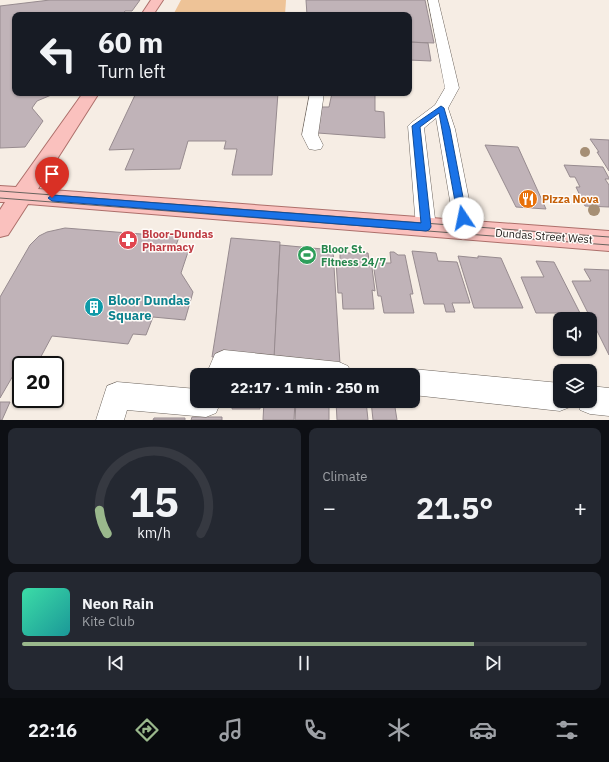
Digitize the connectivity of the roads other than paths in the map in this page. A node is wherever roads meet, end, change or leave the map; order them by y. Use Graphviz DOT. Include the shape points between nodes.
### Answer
graph roads {
  1 [pos="157,0"];
  2 [pos="433,0"];
  3 [pos="149,12"];
  4 [pos="89,96"];
  5 [pos="325,97"];
  6 [pos="441,108"];
  7 [pos="315,145"];
  8 [pos="0,194"];
  9 [pos="22,195"];
  10 [pos="426,227"];
  11 [pos="0,228"];
  12 [pos="465,230"];
  13 [pos="609,241"];
  14 [pos="222,368"];
  15 [pos="272,368"];
  16 [pos="420,383"];
  17 [pos="553,396"];
  18 [pos="597,401"];
  19 [pos="190,402"];
  20 [pos="609,402"];
  21 [pos="110,420"];
  1 -- 3 [label="main road"];
  2 -- 6 [label="lane" via="452,88"];
  4 -- 9 [label="main road"];
  5 -- 7 [label="lane" via="310,135"];
  6 -- 10 [label="lane" via="416,126"];
  6 -- 12 [label="lane"];
  8 -- 9 [label="main road, Dundas Street West"];
  9 -- 10 [label="main road, Dundas Street West"];
  9 -- 11 [label="main road"];
  10 -- 12 [label="main road, Dundas Street West"];
  12 -- 13 [label="main road, Dundas Street West"];
  14 -- 15 [label="lane" via="224,363"];
  16 -- 17 [label="lane"];
  18 -- 20 [label="lane"];
  19 -- 21 [label="lane" via="117,396"];
}
